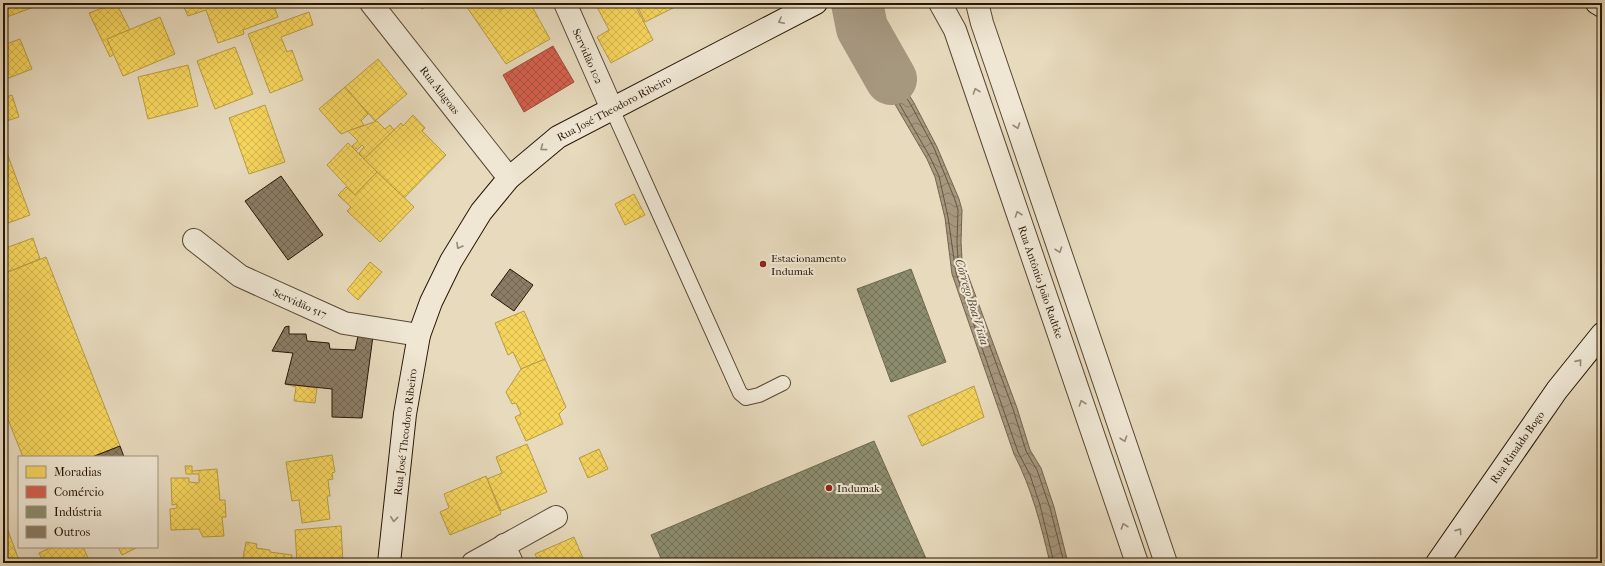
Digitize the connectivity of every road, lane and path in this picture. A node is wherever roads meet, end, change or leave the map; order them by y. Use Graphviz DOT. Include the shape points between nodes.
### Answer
graph roads {
  1 [pos="372,3"];
  2 [pos="565,3"];
  3 [pos="816,3"];
  4 [pos="940,3"];
  5 [pos="977,3"];
  6 [pos="1597,3"];
  7 [pos="1602,6"];
  8 [pos="612,108"];
  9 [pos="509,178"];
  10 [pos="194,240"];
  11 [pos="1602,334"];
  12 [pos="419,335"];
  13 [pos="783,383"];
  14 [pos="556,517"];
  15 [pos="508,554"];
  16 [pos="390,563"];
  17 [pos="473,563"];
  18 [pos="1137,563"];
  19 [pos="1166,563"];
  20 [pos="1437,563"];
  1 -- 9 [label="street, Rua Alagoas"];
  2 -- 8 [label="street, Servidão 102"];
  3 -- 8 [label="street, Rua José Theodoro Ribeiro, one-way"];
  18 -- 4 [label="street, Rua Antônio João Radtke, one-way" via="956,30"];
  5 -- 19 [label="street, one-way"];
  6 -- 7 [label="street"];
  8 -- 9 [label="street, Rua José Theodoro Ribeiro, one-way" via="558,137"];
  8 -- 13 [label="lane" via="740,393 746,398 759,395"];
  9 -- 12 [label="street, Rua José Theodoro Ribeiro, one-way" via="477,218 451,261 431,302"];
  10 -- 12 [label="street, Servidão 517" via="240,276 344,323"];
  20 -- 11 [label="street, Rua Rinaldo Bogo, one-way" via="1556,390"];
  12 -- 16 [label="street, Rua José Theodoro Ribeiro, one-way" via="405,414"];
  14 -- 15 [label="street"];
  15 -- 17 [label="street"];
}
